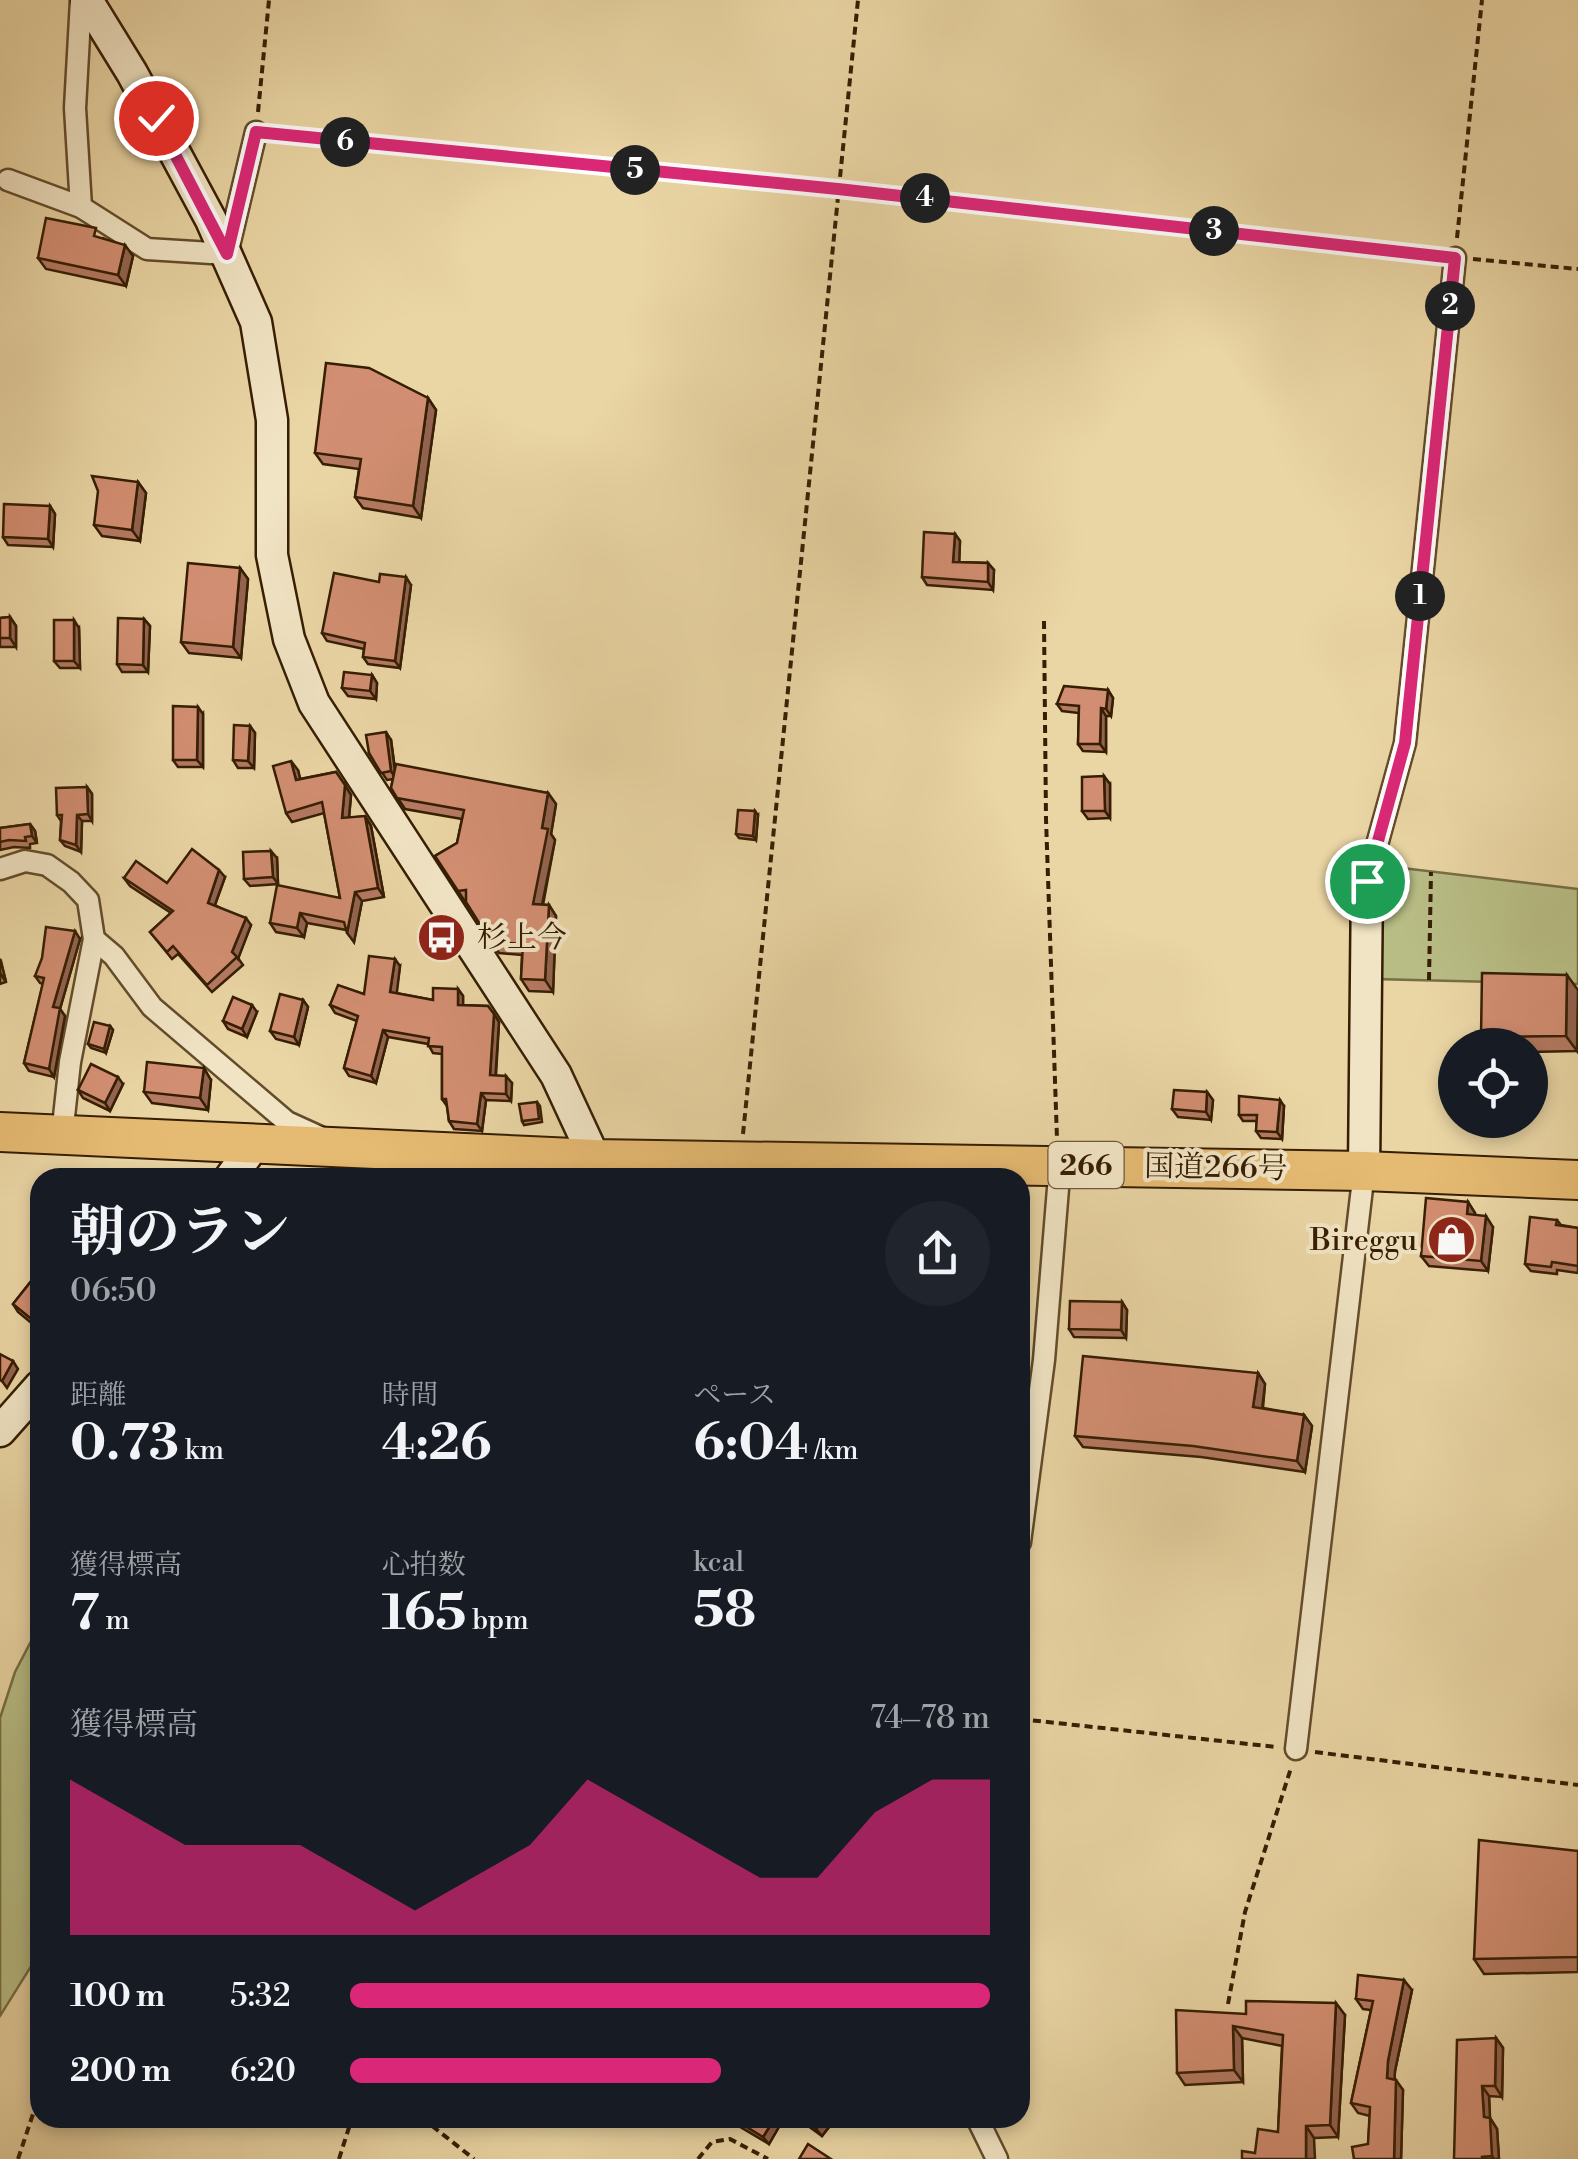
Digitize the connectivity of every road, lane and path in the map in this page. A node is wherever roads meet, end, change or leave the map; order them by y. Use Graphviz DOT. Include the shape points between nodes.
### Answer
graph roads {
  1 [pos="84,0"];
  2 [pos="269,0"];
  3 [pos="858,0"];
  4 [pos="1482,0"];
  5 [pos="256,132"];
  6 [pos="8,180"];
  7 [pos="838,189"];
  8 [pos="81,207"];
  9 [pos="227,254"];
  10 [pos="1455,258"];
  11 [pos="1578,269"];
  12 [pos="1044,621"];
  13 [pos="0,869"];
  14 [pos="1430,872"];
  15 [pos="1367,881"];
  16 [pos="94,939"];
  17 [pos="1428,980"];
  18 [pos="0,1132"];
  19 [pos="62,1135"];
  20 [pos="255,1144"];
  21 [pos="345,1148"];
  22 [pos="594,1159"];
  23 [pos="741,1162"];
  24 [pos="1060,1164"];
  25 [pos="237,1168"];
  26 [pos="1364,1171"];
  27 [pos="1578,1180"];
  28 [pos="30,1397"];
  29 [pos="0,1431"];
  30 [pos="1030,1466"];
  31 [pos="1030,1719"];
  32 [pos="1296,1750"];
  33 [pos="1578,1786"];
  34 [pos="1228,2004"];
  35 [pos="30,2123"];
  36 [pos="349,2128"];
  37 [pos="435,2128"];
  38 [pos="982,2128"];
  39 [pos="18,2159"];
  40 [pos="339,2159"];
  41 [pos="474,2159"];
  42 [pos="698,2159"];
  43 [pos="768,2159"];
  44 [pos="997,2159"];
  1 -- 8 [label="street" via="74,108"];
  1 -- 9 [label="street" via="132,72"];
  2 -- 5 [label="path"];
  3 -- 7 [label="path"];
  4 -- 10 [label="path"];
  5 -- 7 [label="path"];
  5 -- 9 [label="street"];
  6 -- 8 [label="street"];
  7 -- 10 [label="path"];
  7 -- 23 [label="path"];
  8 -- 9 [label="street" via="147,249"];
  9 -- 22 [label="street" via="256,322 272,420 272,555 289,638 314,703 556,1075"];
  10 -- 11 [label="path"];
  10 -- 15 [label="street" via="1405,743"];
  12 -- 24 [label="path"];
  13 -- 16 [label="street" via="24,861 72,882 88,900"];
  14 -- 17 [label="path"];
  15 -- 26 [label="street"];
  16 -- 19 [label="street"];
  16 -- 21 [label="street" via="152,1006 287,1122"];
  18 -- 19 [label="highway, 266"];
  19 -- 20 [label="highway, 266"];
  20 -- 21 [label="highway, 国道266号 / 266"];
  20 -- 25 [label="street"];
  21 -- 22 [label="highway, 国道266号 / 266"];
  22 -- 23 [label="highway, 国道266号 / 266"];
  23 -- 24 [label="highway, 国道266号 / 266"];
  24 -- 26 [label="highway, 国道266号 / 266"];
  24 -- 30 [label="street"];
  26 -- 27 [label="highway, 国道266号 / 266"];
  26 -- 32 [label="street"];
  28 -- 29 [label="street"];
  31 -- 32 [label="path"];
  32 -- 33 [label="path"];
  32 -- 34 [label="path" via="1245,1912"];
  35 -- 39 [label="path"];
  36 -- 40 [label="path"];
  37 -- 41 [label="path"];
  38 -- 44 [label="street"];
  42 -- 43 [label="path" via="712,2142 730,2139"];
}
